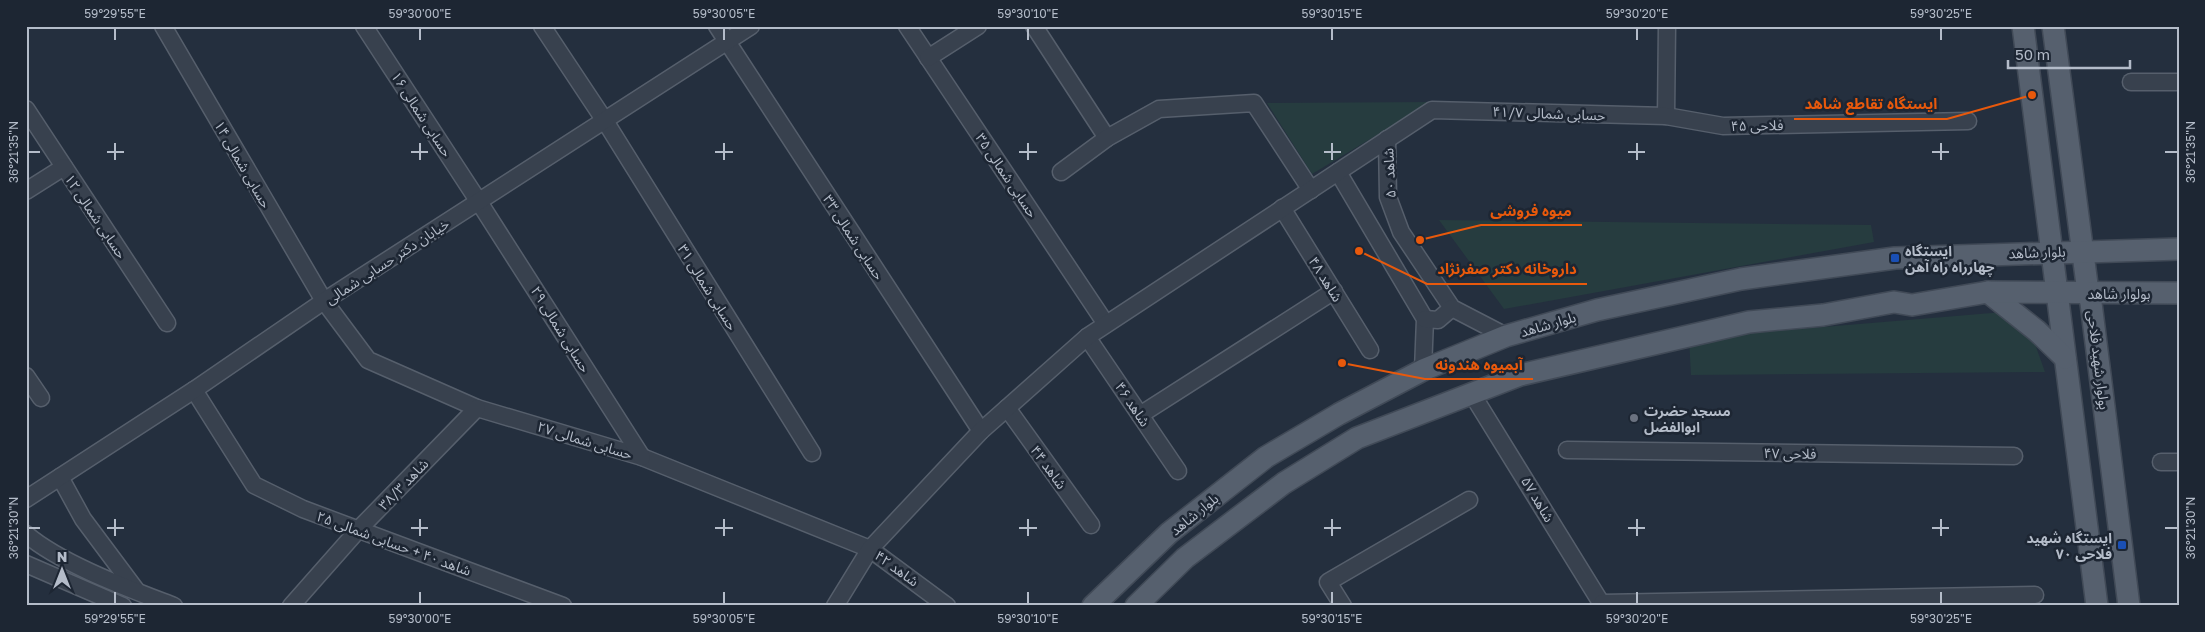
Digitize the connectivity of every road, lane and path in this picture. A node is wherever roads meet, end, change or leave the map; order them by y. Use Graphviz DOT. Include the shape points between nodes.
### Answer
graph roads {
  1 [pos="163,26"];
  2 [pos="364,26"];
  3 [pos="542,26"];
  4 [pos="717,26"];
  5 [pos="751,26"];
  6 [pos="907,26"];
  7 [pos="978,26"];
  8 [pos="1034,26"];
  9 [pos="1667,26"];
  10 [pos="2023,26"];
  11 [pos="2053,26"];
  12 [pos="727,42"];
  13 [pos="928,58"];
  14 [pos="2131,82"];
  15 [pos="2179,82"];
  16 [pos="26,109"];
  17 [pos="1666,116"];
  18 [pos="605,121"];
  19 [pos="1968,121"];
  20 [pos="1107,138"];
  21 [pos="1387,139"];
  22 [pos="64,167"];
  23 [pos="1060,172"];
  24 [pos="1338,172"];
  25 [pos="1311,190"];
  26 [pos="26,191"];
  27 [pos="480,202"];
  28 [pos="1282,208"];
  29 [pos="2179,249"];
  30 [pos="2084,250"];
  31 [pos="2053,251"];
  32 [pos="1334,291"];
  33 [pos="1988,292"];
  34 [pos="2088,292"];
  35 [pos="2058,293"];
  36 [pos="2132,293"];
  37 [pos="2179,293"];
  38 [pos="324,301"];
  39 [pos="1452,308"];
  40 [pos="1425,319"];
  41 [pos="167,323"];
  42 [pos="1106,324"];
  43 [pos="1506,336"];
  44 [pos="1087,337"];
  45 [pos="2096,337"];
  46 [pos="1370,350"];
  47 [pos="2065,358"];
  48 [pos="1423,370"];
  49 [pos="26,376"];
  50 [pos="194,390"];
  51 [pos="1472,394"];
  52 [pos="40,398"];
  53 [pos="477,408"];
  54 [pos="1007,408"];
  55 [pos="1140,415"];
  56 [pos="981,431"];
  57 [pos="1566,450"];
  58 [pos="812,453"];
  59 [pos="2014,456"];
  60 [pos="642,457"];
  61 [pos="2161,462"];
  62 [pos="2179,462"];
  63 [pos="1178,471"];
  64 [pos="60,477"];
  65 [pos="26,499"];
  66 [pos="1469,500"];
  67 [pos="1091,525"];
  68 [pos="359,529"];
  69 [pos="26,534"];
  70 [pos="870,549"];
  71 [pos="26,564"];
  72 [pos="137,592"];
  73 [pos="2036,595"];
  74 [pos="1602,604"];
  75 [pos="124,606"];
  76 [pos="174,606"];
  77 [pos="291,606"];
  78 [pos="563,606"];
  79 [pos="835,606"];
  80 [pos="948,606"];
  81 [pos="1093,606"];
  82 [pos="1136,606"];
  83 [pos="1342,606"];
  84 [pos="2097,606"];
  85 [pos="2129,606"];
  1 -- 38 [label="street, حسابی شمالی ۱۴"];
  2 -- 27 [label="street, حسابی شمالی ۱۶"];
  3 -- 18 [label="street, حسابی شمالی ۳۱"];
  4 -- 12 [label="street, حسابی شمالی ۳۳"];
  5 -- 12 [label="street, خیابان دکتر حسابی شمالی"];
  6 -- 13 [label="street, حسابی شمالی ۳۵"];
  7 -- 13 [label="street"];
  8 -- 20 [label="street"];
  9 -- 17 [label="street"];
  10 -- 31 [label="main road"];
  11 -- 30 [label="main road, بولوار شهید فلاحی"];
  12 -- 18 [label="street, خیابان دکتر حسابی شمالی"];
  12 -- 56 [label="street, حسابی شمالی ۳۳"];
  13 -- 42 [label="street, حسابی شمالی ۳۵"];
  14 -- 15 [label="street"];
  16 -- 22 [label="street, حسابی شمالی ۱۲"];
  17 -- 19 [label="street, فلاحی ۴۵" via="1723,126"];
  17 -- 21 [label="street, حسابی شمالی ۴۱/۷" via="1432,110"];
  18 -- 27 [label="street, خیابان دکتر حسابی شمالی"];
  18 -- 58 [label="street, حسابی شمالی ۳۱"];
  20 -- 23 [label="street"];
  20 -- 25 [label="street" via="1159,109 1254,103"];
  21 -- 24 [label="street"];
  21 -- 39 [label="street, شاهد ۵۰" via="1388,197 1400,232"];
  22 -- 26 [label="street"];
  22 -- 41 [label="street, حسابی شمالی ۱۲"];
  24 -- 25 [label="street"];
  24 -- 40 [label="street"];
  25 -- 28 [label="street"];
  27 -- 38 [label="street, خیابان دکتر حسابی شمالی"];
  27 -- 60 [label="street, حسابی شمالی ۲۹"];
  28 -- 32 [label="street, شاهد ۴۸"];
  28 -- 42 [label="street"];
  29 -- 30 [label="main road"];
  30 -- 31 [label="main road, بلوار شاهد"];
  30 -- 34 [label="main road, بولوار شهید فلاحی"];
  31 -- 35 [label="main road"];
  31 -- 43 [label="main road, بلوار شاهد" via="1895,258 1741,279 1597,310"];
  32 -- 46 [label="street, شاهد ۴۸"];
  32 -- 55 [label="street"];
  33 -- 35 [label="main road"];
  33 -- 47 [label="main road"];
  33 -- 51 [label="main road" via="1912,305 1894,302 1823,315 1749,322 1520,375"];
  34 -- 35 [label="main road, بولوار شاهد"];
  34 -- 36 [label="main road, بولوار شاهد"];
  34 -- 45 [label="main road, بولوار شهید فلاحی"];
  35 -- 47 [label="main road"];
  36 -- 37 [label="main road, بولوار شاهد"];
  36 -- 45 [label="main road" via="2102,313"];
  38 -- 50 [label="street, خیابان دکتر حسابی شمالی"];
  38 -- 53 [label="street, حسابی شمالی ۲۷" via="368,360"];
  39 -- 40 [label="street" via="1438,320"];
  39 -- 43 [label="street, شاهد ۵۰"];
  40 -- 48 [label="street"];
  42 -- 44 [label="street"];
  43 -- 48 [label="main road, بلوار شاهد"];
  44 -- 54 [label="street"];
  44 -- 55 [label="street, شاهد ۴۶"];
  45 -- 85 [label="main road, بولوار شهید فلاحی"];
  47 -- 84 [label="main road"];
  48 -- 81 [label="main road, بلوار شاهد" via="1266,457 1169,534"];
  49 -- 52 [label="street"];
  50 -- 64 [label="street, خیابان دکتر حسابی شمالی"];
  50 -- 68 [label="street, شاهد ۴۰ + حسابی شمالی ۲۵" via="254,485 303,509"];
  51 -- 74 [label="street, شاهد ۵۷"];
  51 -- 82 [label="main road" via="1357,438 1284,483 1185,558"];
  53 -- 60 [label="street, حسابی شمالی ۲۷"];
  53 -- 68 [label="street, شاهد ۳۸/۳"];
  54 -- 56 [label="street"];
  54 -- 67 [label="street, شاهد ۴۴"];
  55 -- 63 [label="street, شاهد ۴۶"];
  56 -- 70 [label="street"];
  57 -- 59 [label="street, فلاحی ۴۷"];
  60 -- 70 [label="street, حسابی شمالی ۲۷"];
  61 -- 62 [label="street"];
  64 -- 65 [label="street, خیابان دکتر حسابی شمالی"];
  64 -- 72 [label="street" via="83,519"];
  66 -- 83 [label="street" via="1328,582"];
  68 -- 77 [label="street, شاهد ۳۸/۳"];
  68 -- 78 [label="street, شاهد ۴۰ + حسابی شمالی ۲۵"];
  69 -- 72 [label="street" via="42,548"];
  70 -- 79 [label="street"];
  70 -- 80 [label="street, شاهد ۴۲"];
  71 -- 75 [label="street"];
  72 -- 76 [label="street"];
  73 -- 74 [label="street"];
}
